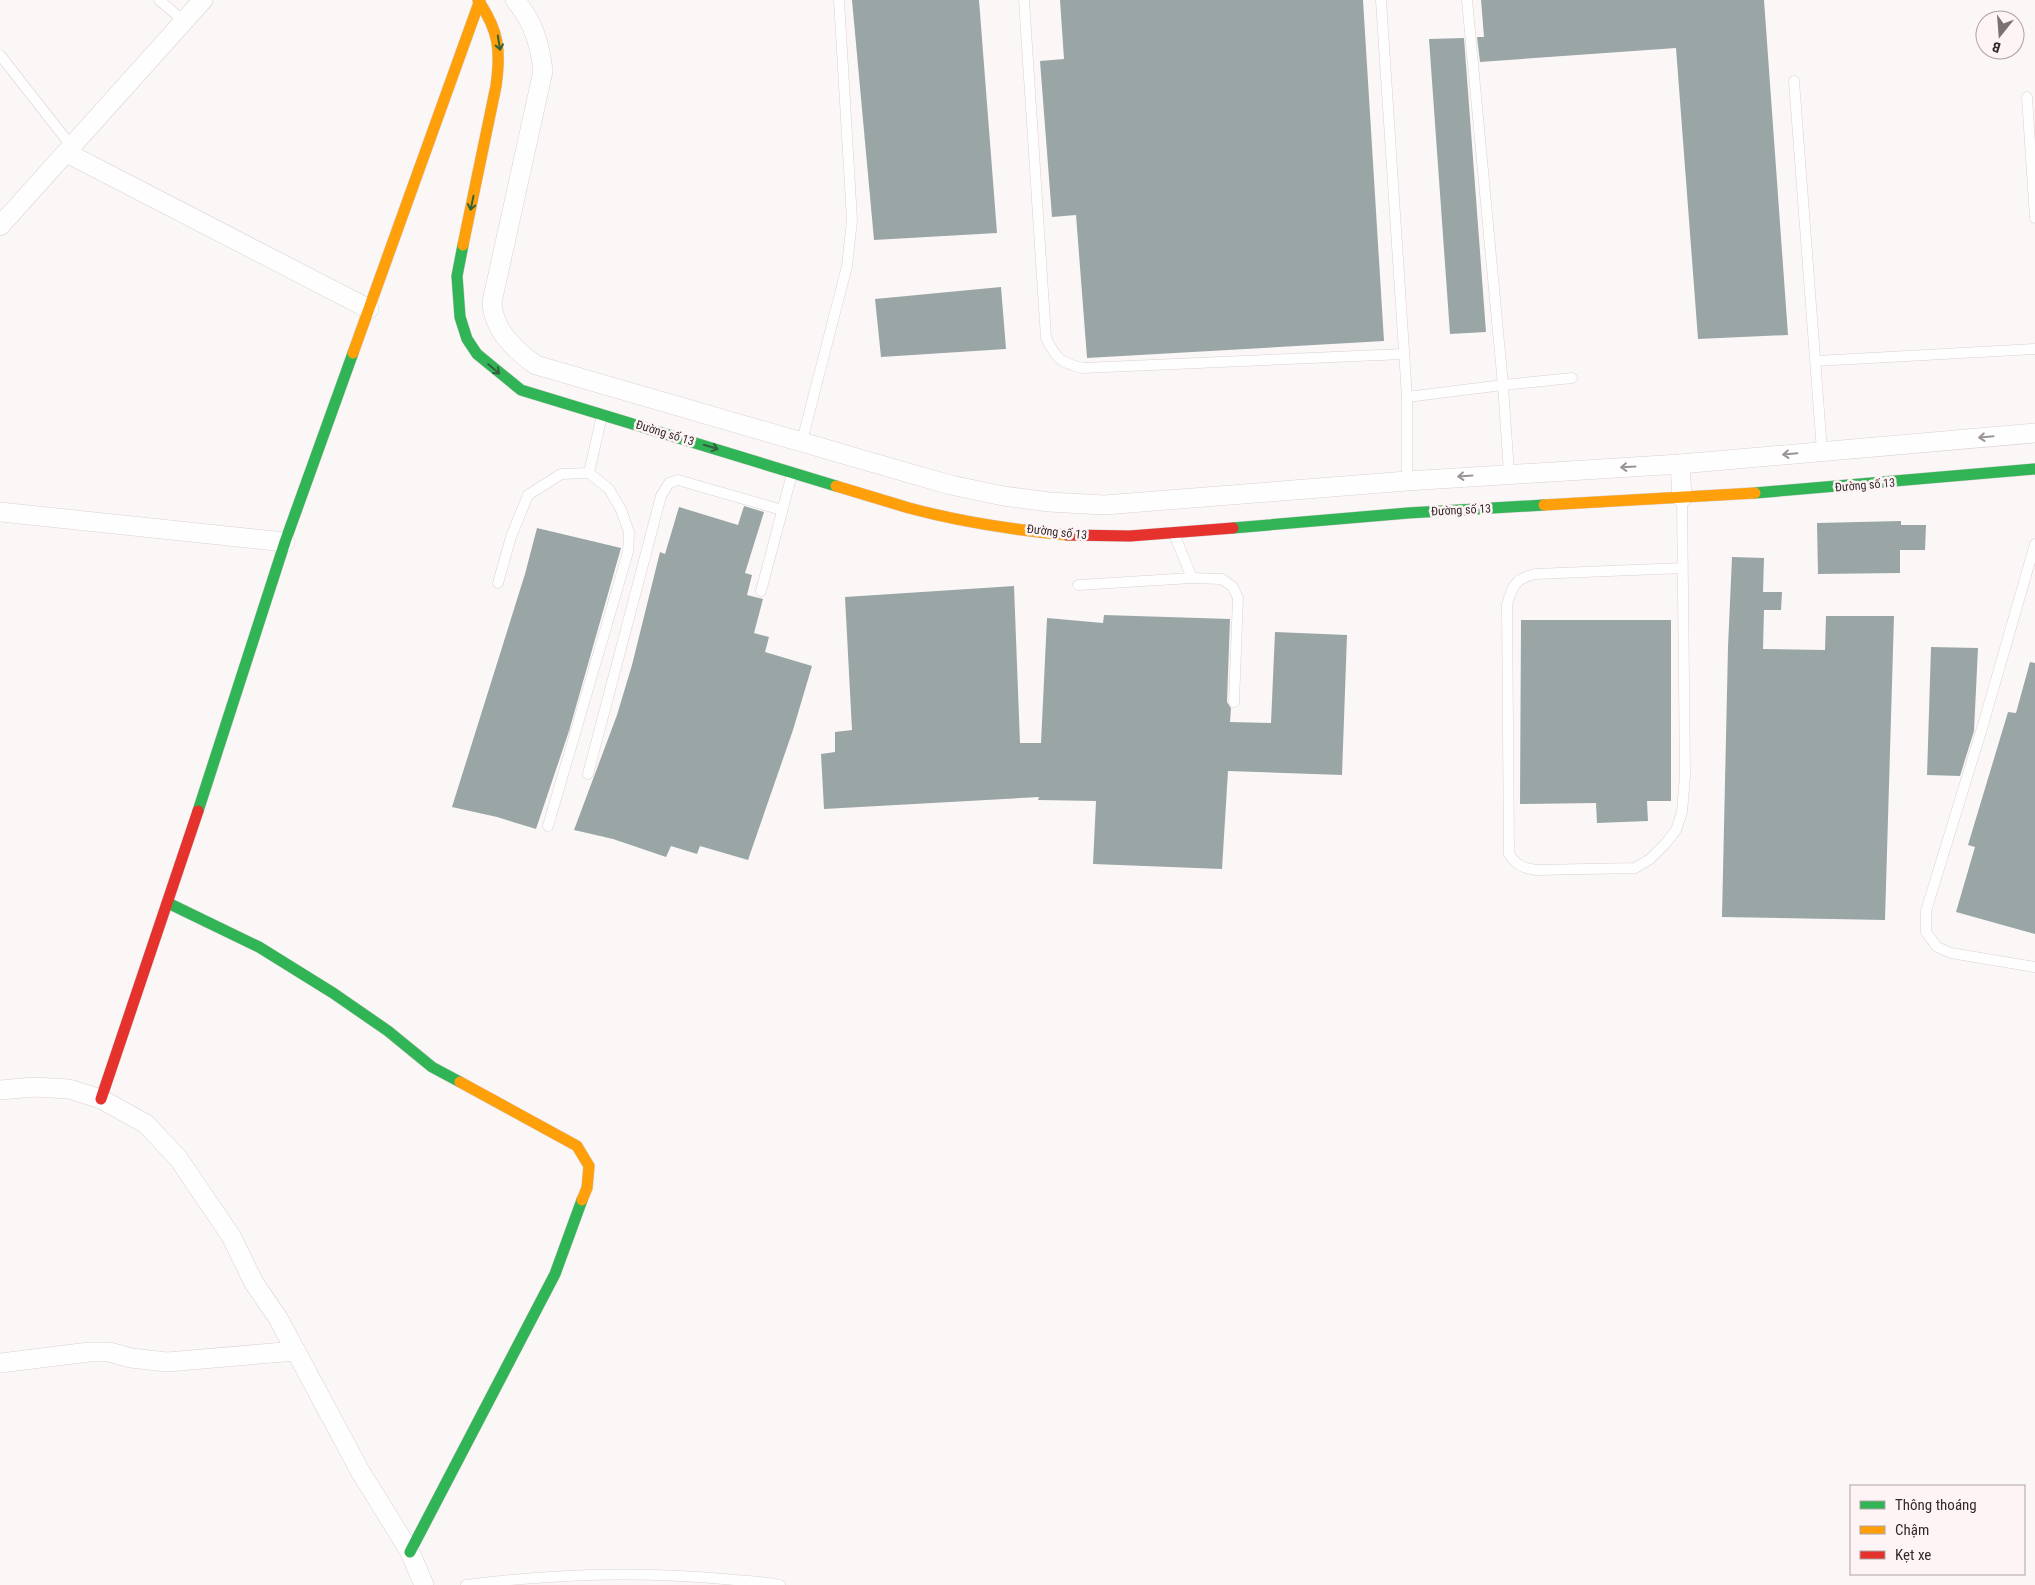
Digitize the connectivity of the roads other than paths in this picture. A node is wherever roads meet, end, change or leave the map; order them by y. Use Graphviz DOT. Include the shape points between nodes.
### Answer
graph roads {
  1 [pos="160,0"];
  2 [pos="203,0"];
  3 [pos="479,0"];
  4 [pos="515,0"];
  5 [pos="838,0"];
  6 [pos="1024,0"];
  7 [pos="1380,0"];
  8 [pos="1467,0"];
  9 [pos="185,22"];
  10 [pos="0,55"];
  11 [pos="1794,81"];
  12 [pos="2028,97"];
  13 [pos="69,150"];
  14 [pos="2035,218"];
  15 [pos="0,226"];
  16 [pos="369,309"];
  17 [pos="502,332"];
  18 [pos="2035,349"];
  19 [pos="477,354"];
  20 [pos="1404,354"];
  21 [pos="1816,361"];
  22 [pos="1572,378"];
  23 [pos="1503,385"];
  24 [pos="1407,397"];
  25 [pos="602,414"];
  26 [pos="2035,433"];
  27 [pos="802,441"];
  28 [pos="1822,451"];
  29 [pos="1680,464"];
  30 [pos="2035,469"];
  31 [pos="793,472"];
  32 [pos="589,473"];
  33 [pos="1509,474"];
  34 [pos="1407,480"];
  35 [pos="1682,498"];
  36 [pos="782,510"];
  37 [pos="0,512"];
  38 [pos="1408,513"];
  39 [pos="1174,533"];
  40 [pos="285,542"];
  41 [pos="2035,544"];
  42 [pos="1683,568"];
  43 [pos="1192,578"];
  44 [pos="498,584"];
  45 [pos="1078,585"];
  46 [pos="761,591"];
  47 [pos="1234,702"];
  48 [pos="588,774"];
  49 [pos="548,826"];
  50 [pos="168,903"];
  51 [pos="2035,967"];
  52 [pos="0,1090"];
  53 [pos="101,1099"];
  54 [pos="296,1351"];
  55 [pos="0,1363"];
  56 [pos="410,1552"];
  57 [pos="424,1585"];
  58 [pos="466,1585"];
  59 [pos="780,1585"];
  1 -- 9 [label="lane"];
  2 -- 9 [label="street"];
  3 -- 16 [label="street"];
  3 -- 19 [label="street, Đường số 13, one-way" via="496,30 500,55 457,276 460,317 467,339"];
  4 -- 17 [label="street" via="533,27 543,71 492,302 492,313"];
  5 -- 27 [label="lane" via="852,220 847,266"];
  6 -- 20 [label="lane" via="1046,338 1053,354 1065,364 1083,368"];
  7 -- 20 [label="lane"];
  8 -- 23 [label="lane"];
  9 -- 13 [label="street"];
  10 -- 13 [label="lane"];
  11 -- 21 [label="lane"];
  12 -- 14 [label="lane"];
  13 -- 15 [label="street"];
  13 -- 16 [label="street"];
  16 -- 40 [label="street"];
  17 -- 19 [label="street"];
  17 -- 27 [label="street" via="515,350 536,365"];
  18 -- 21 [label="lane"];
  19 -- 25 [label="street, Đường số 13, one-way" via="521,390"];
  20 -- 24 [label="lane"];
  21 -- 28 [label="lane"];
  22 -- 23 [label="lane"];
  23 -- 24 [label="lane"];
  23 -- 33 [label="lane"];
  24 -- 34 [label="lane"];
  25 -- 31 [label="street, Đường số 13, one-way"];
  25 -- 32 [label="lane"];
  26 -- 28 [label="street, one-way"];
  27 -- 31 [label="street"];
  27 -- 34 [label="street" via="950,485 1049,502 1104,505"];
  28 -- 29 [label="street, one-way"];
  29 -- 33 [label="street, one-way"];
  29 -- 35 [label="street"];
  30 -- 35 [label="street, Đường số 13" via="1792,492"];
  31 -- 36 [label="lane"];
  31 -- 39 [label="street, Đường số 13" via="910,508 992,524 1057,534 1138,536"];
  32 -- 44 [label="lane" via="561,474 528,495"];
  32 -- 49 [label="lane" via="609,489 621,510 629,532 628,552"];
  33 -- 34 [label="street, one-way"];
  34 -- 38 [label="street"];
  35 -- 38 [label="street, Đường số 13"];
  35 -- 42 [label="lane"];
  36 -- 46 [label="lane"];
  36 -- 48 [label="lane" via="678,480 669,483 661,496"];
  37 -- 40 [label="street"];
  38 -- 39 [label="street, Đường số 13"];
  39 -- 43 [label="lane"];
  40 -- 50 [label="street"];
  41 -- 51 [label="lane" via="1926,911 1926,932 1937,946 1951,953"];
  42 -- 42 [label="lane" via="1535,574 1522,578 1512,587 1507,604 1509,854 1515,864 1536,870 1635,868 1650,859 1676,830 1682,812 1685,776"];
  43 -- 45 [label="lane"];
  43 -- 47 [label="lane" via="1222,579 1233,587 1238,598"];
  50 -- 53 [label="street"];
  50 -- 56 [label="street" via="259,947 333,993 432,1067 576,1146 589,1166 587,1188 555,1274"];
  52 -- 53 [label="street" via="68,1089"];
  53 -- 54 [label="street" via="146,1124 178,1158 231,1236 254,1283"];
  54 -- 55 [label="street" via="167,1362 109,1352 89,1352"];
  54 -- 56 [label="street" via="360,1471"];
  56 -- 57 [label="street"];
  58 -- 59 [label="lane" via="574,1576 684,1575"];
}
